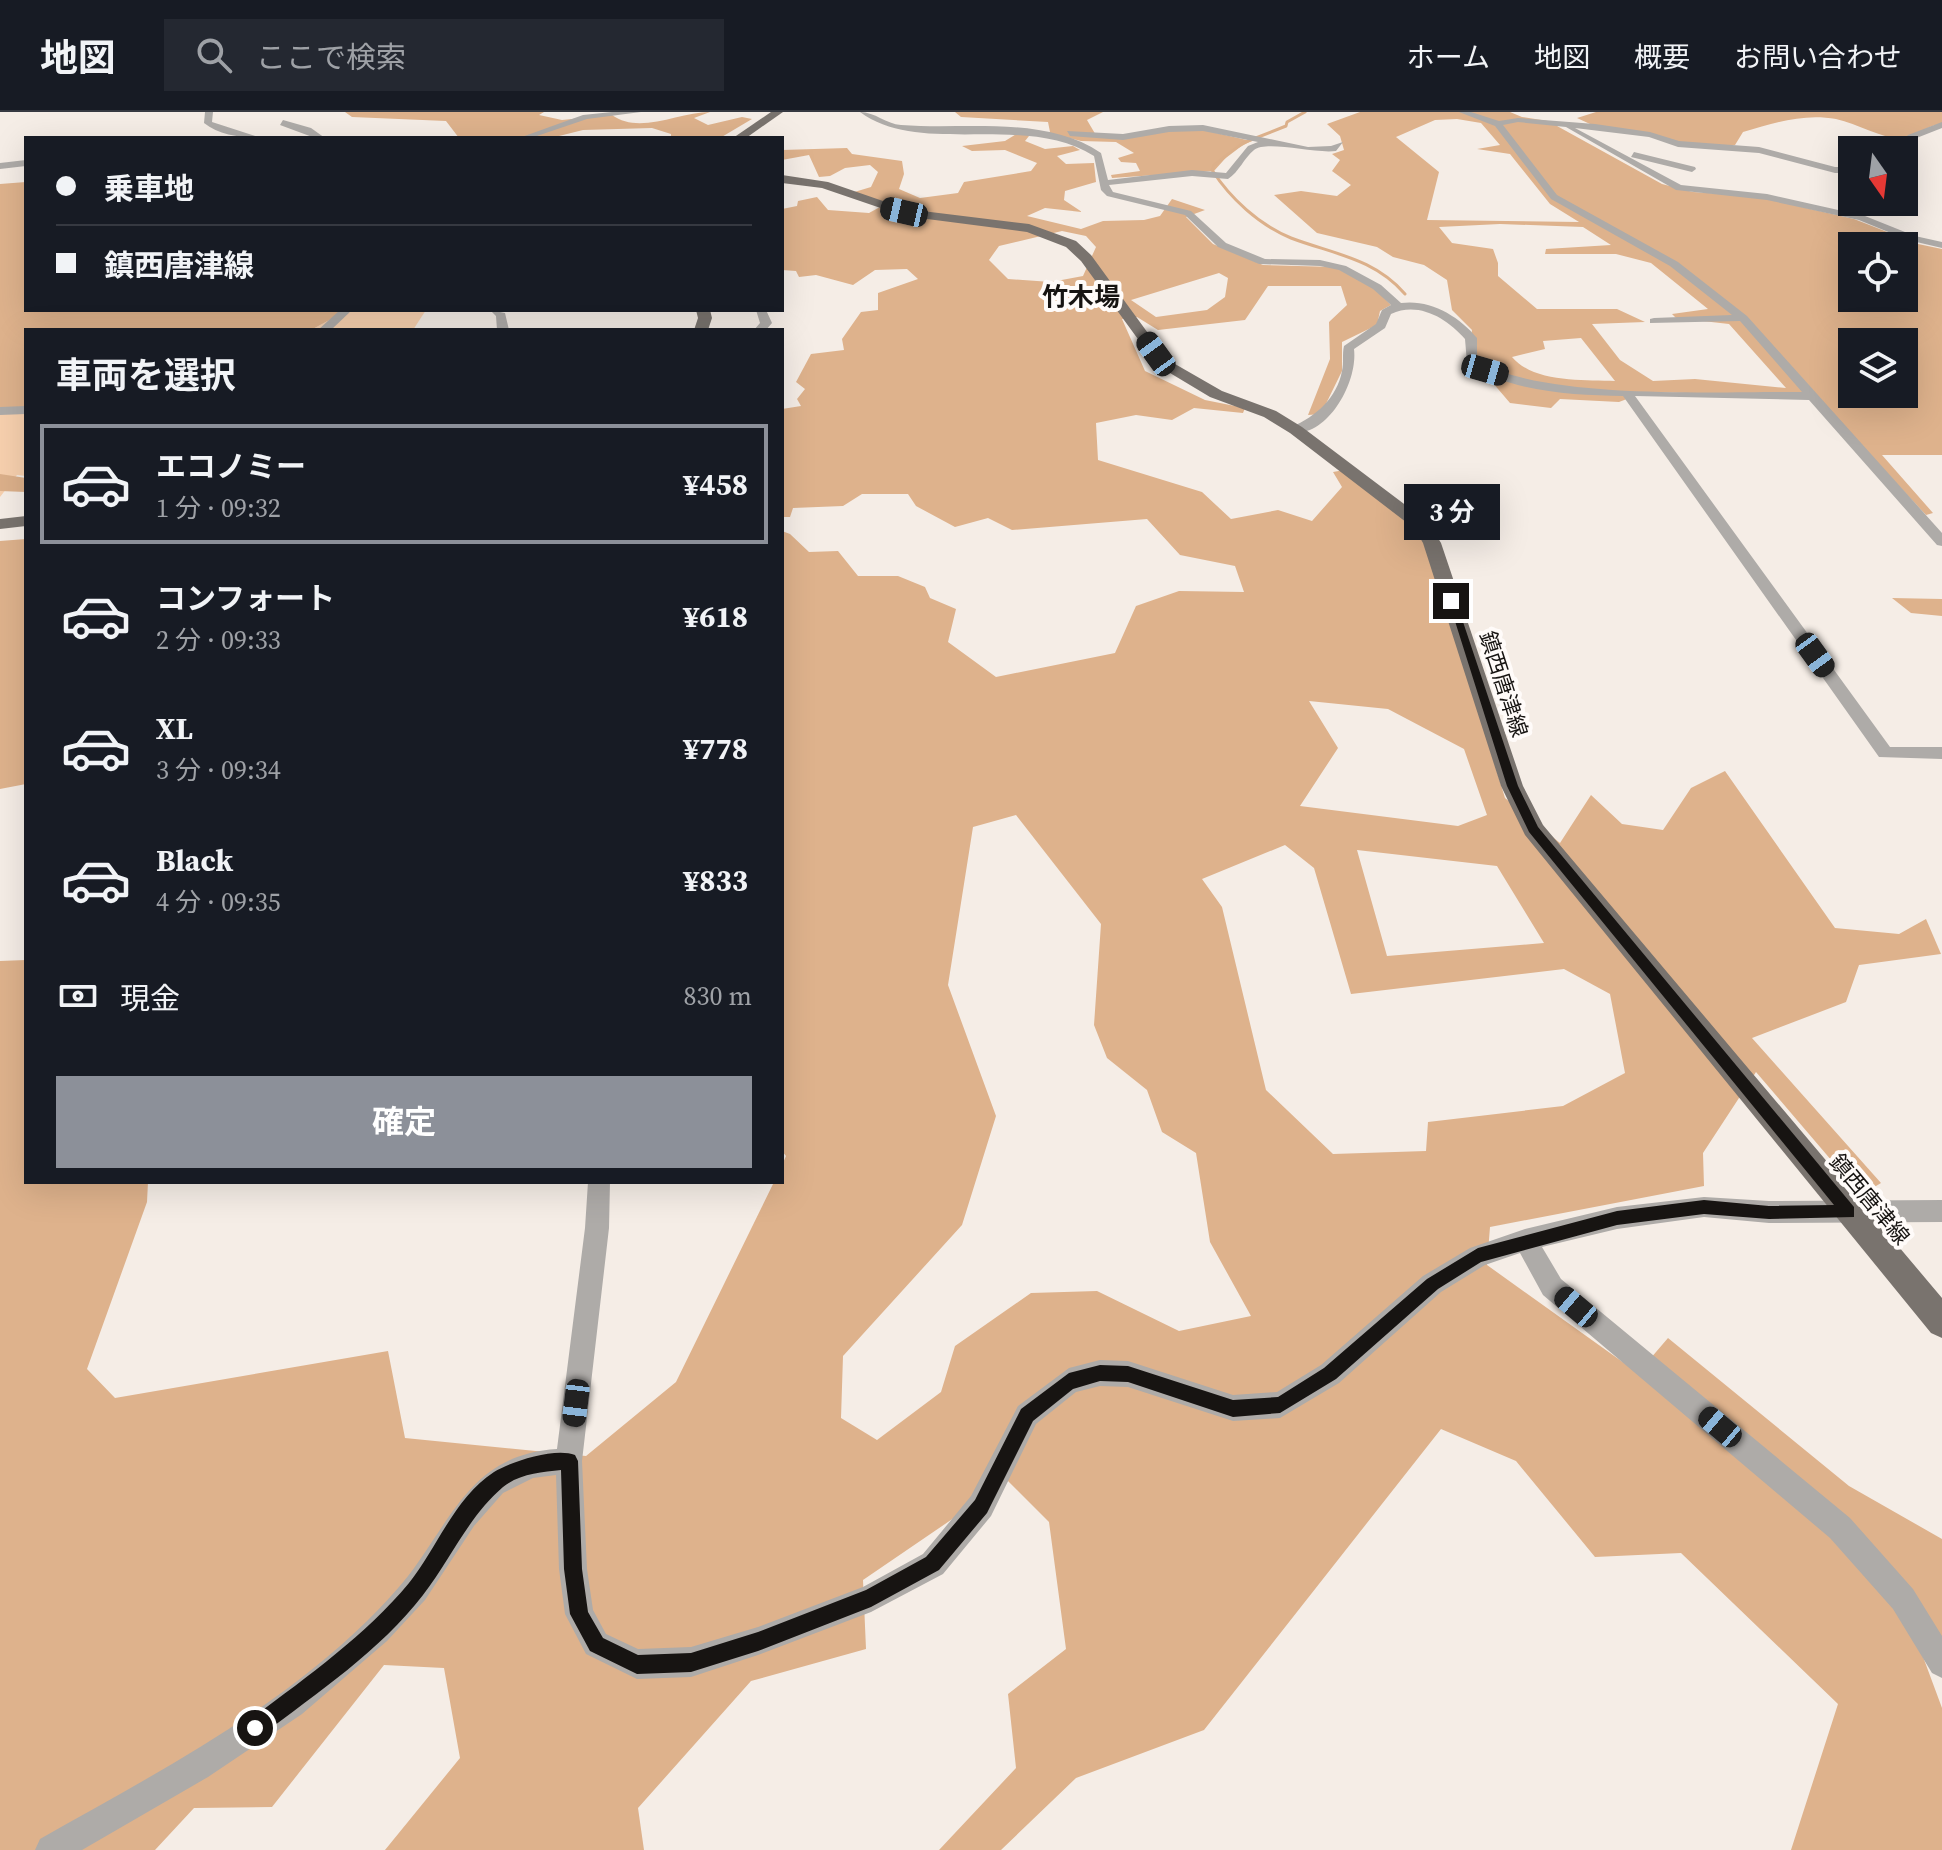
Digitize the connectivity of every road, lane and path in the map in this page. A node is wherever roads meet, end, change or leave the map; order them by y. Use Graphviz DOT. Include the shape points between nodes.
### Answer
graph roads {
  1 [pos="209,112"];
  2 [pos="637,112"];
  3 [pos="778,112"];
  4 [pos="864,112"];
  5 [pos="1463,112"];
  6 [pos="1526,112"];
  7 [pos="1577,113"];
  8 [pos="948,115"];
  9 [pos="1553,116"];
  10 [pos="283,123"];
  11 [pos="1498,124"];
  12 [pos="1942,125"];
  13 [pos="1565,126"];
  14 [pos="1578,126"];
  15 [pos="955,128"];
  16 [pos="1046,133"];
  17 [pos="249,136"];
  18 [pos="318,136"];
  19 [pos="529,136"];
  20 [pos="742,136"];
  21 [pos="1914,136"];
  22 [pos="1263,141"];
  23 [pos="1340,144"];
  24 [pos="24,163"];
  25 [pos="0,166"];
  26 [pos="1692,169"];
  27 [pos="1838,170"];
  28 [pos="784,179"];
  29 [pos="1104,183"];
  30 [pos="1942,245"];
  31 [pos="1399,307"];
  32 [pos="345,312"];
  33 [pos="1743,318"];
  34 [pos="1654,321"];
  35 [pos="326,328"];
  36 [pos="1627,393"];
  37 [pos="1811,396"];
  38 [pos="24,410"];
  39 [pos="0,411"];
  40 [pos="1296,430"];
  41 [pos="24,521"];
  42 [pos="0,524"];
  43 [pos="1942,542"];
  44 [pos="1938,758"];
  45 [pos="599,1184"];
  46 [pos="1942,1211"];
  47 [pos="1849,1212"];
  48 [pos="1525,1240"];
  49 [pos="1942,1322"];
  50 [pos="569,1461"];
  51 [pos="1942,1663"];
  52 [pos="51,1850"];
  1 -- 17 [label="street" via="208,123 216,128"];
  2 -- 19 [label="street" via="586,117"];
  3 -- 20 [label="main road"];
  4 -- 15 [label="street" via="894,127"];
  5 -- 11 [label="street"];
  6 -- 9 [label="street"];
  7 -- 9 [label="street"];
  8 -- 15 [label="street"];
  9 -- 13 [label="street"];
  10 -- 18 [label="street"];
  11 -- 13 [label="street" via="1518,120"];
  11 -- 33 [label="street" via="1554,197 1653,251"];
  12 -- 21 [label="street"];
  13 -- 14 [label="street"];
  13 -- 30 [label="street" via="1679,188 1767,197 1862,218"];
  14 -- 26 [label="street" via="1639,157"];
  14 -- 27 [label="street" via="1678,144 1759,150"];
  15 -- 16 [label="street"];
  16 -- 22 [label="street" via="1123,137 1203,128"];
  16 -- 29 [label="street" via="1098,155"];
  22 -- 23 [label="street" via="1308,150"];
  22 -- 29 [label="street" via="1220,175"];
  24 -- 25 [label="street"];
  28 -- 40 [label="main road, 鎮西唐津線" via="824,185 904,212 1055,236 1086,258 1170,367"];
  29 -- 31 [label="street" via="1110,194 1188,213 1222,245 1263,262 1342,268 1377,287"];
  31 -- 36 [label="street" via="1428,309 1451,319 1471,338 1471,361 1485,370 1569,390"];
  31 -- 40 [label="street" via="1386,312 1381,326 1348,348 1348,376 1323,416"];
  32 -- 35 [label="street"];
  33 -- 34 [label="street"];
  33 -- 37 [label="street"];
  36 -- 37 [label="street"];
  36 -- 44 [label="street" via="1885,753"];
  37 -- 43 [label="street"];
  38 -- 39 [label="street"];
  40 -- 47 [label="main road, 鎮西唐津線" via="1422,526 1512,786 1533,829"];
  41 -- 42 [label="main road"];
  45 -- 50 [label="street"];
  46 -- 47 [label="street"];
  47 -- 48 [label="street" via="1704,1207 1617,1218"];
  47 -- 49 [label="main road, 鎮西唐津線"];
  48 -- 50 [label="street" via="1478,1256 1432,1284 1330,1374 1280,1405 1233,1408 1128,1374 1100,1373 1069,1381 1027,1415 981,1506 933,1564 871,1598 691,1662 637,1664 596,1644 579,1614"];
  48 -- 51 [label="street" via="1552,1287 1840,1528 1903,1599"];
  50 -- 52 [label="street" via="531,1465 499,1479 462,1518 416,1589 349,1656 231,1746"];
}
